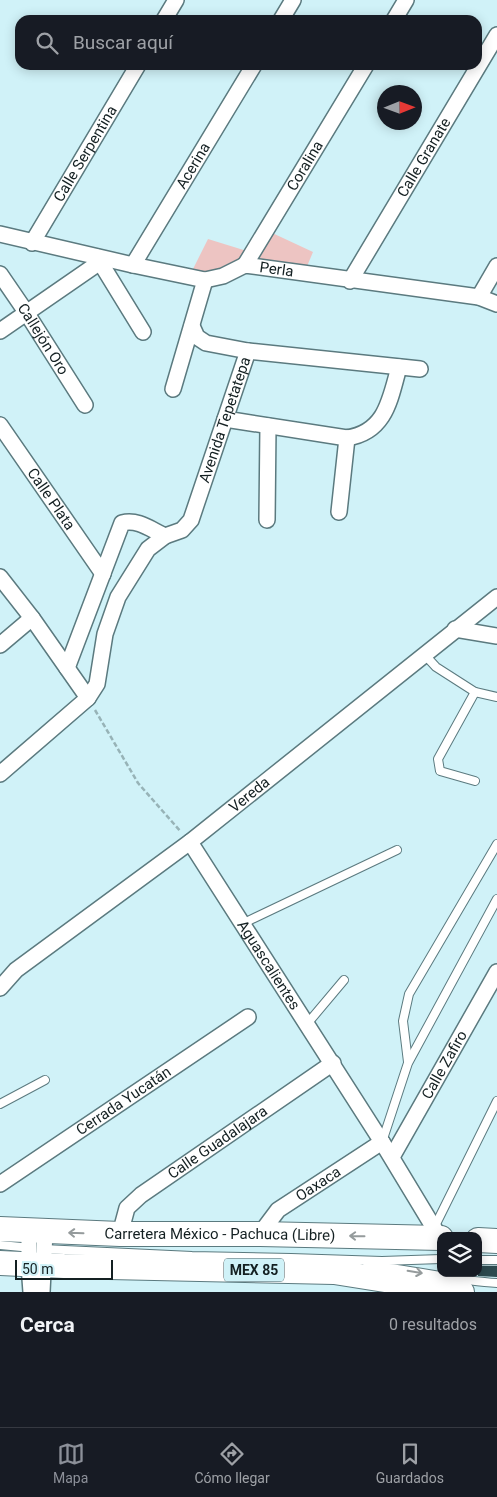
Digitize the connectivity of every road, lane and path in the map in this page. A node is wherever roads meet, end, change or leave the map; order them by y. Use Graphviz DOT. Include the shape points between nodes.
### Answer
graph roads {
  1 [pos="176,0"];
  2 [pos="293,0"];
  3 [pos="406,0"];
  4 [pos="167,15"];
  5 [pos="284,15"];
  6 [pos="397,15"];
  7 [pos="497,35"];
  8 [pos="482,60"];
  9 [pos="135,70"];
  10 [pos="251,70"];
  11 [pos="363,70"];
  12 [pos="476,70"];
  13 [pos="0,234"];
  14 [pos="32,242"];
  15 [pos="98,260"];
  16 [pos="245,265"];
  17 [pos="133,266"];
  18 [pos="497,266"];
  19 [pos="0,274"];
  20 [pos="205,280"];
  21 [pos="350,281"];
  22 [pos="479,297"];
  23 [pos="497,304"];
  24 [pos="26,312"];
  25 [pos="192,326"];
  26 [pos="0,331"];
  27 [pos="143,332"];
  28 [pos="248,351"];
  29 [pos="399,367"];
  30 [pos="420,368"];
  31 [pos="174,390"];
  32 [pos="85,405"];
  33 [pos="225,419"];
  34 [pos="0,426"];
  35 [pos="268,426"];
  36 [pos="347,438"];
  37 [pos="339,512"];
  38 [pos="267,520"];
  39 [pos="164,536"];
  40 [pos="102,574"];
  41 [pos="0,577"];
  42 [pos="497,597"];
  43 [pos="32,618"];
  44 [pos="455,629"];
  45 [pos="497,636"];
  46 [pos="0,645"];
  47 [pos="424,654"];
  48 [pos="67,668"];
  49 [pos="475,692"];
  50 [pos="497,697"];
  51 [pos="88,698"];
  52 [pos="0,774"];
  53 [pos="475,781"];
  54 [pos="190,842"];
  55 [pos="497,844"];
  56 [pos="397,850"];
  57 [pos="497,899"];
  58 [pos="243,925"];
  59 [pos="497,972"];
  60 [pos="344,980"];
  61 [pos="0,988"];
  62 [pos="248,1017"];
  63 [pos="307,1024"];
  64 [pos="333,1063"];
  65 [pos="408,1063"];
  66 [pos="45,1080"];
  67 [pos="497,1101"];
  68 [pos="0,1104"];
  69 [pos="382,1142"];
  70 [pos="392,1157"];
  71 [pos="0,1184"];
  72 [pos="0,1229"];
  73 [pos="439,1232"];
  74 [pos="437,1233"];
  75 [pos="120,1234"];
  76 [pos="260,1234"];
  77 [pos="437,1235"];
  78 [pos="482,1240"];
  79 [pos="497,1241"];
  80 [pos="0,1246"];
  81 [pos="36,1250"];
  82 [pos="0,1251"];
  83 [pos="437,1259"];
  84 [pos="482,1260"];
  85 [pos="497,1260"];
  86 [pos="0,1264"];
  87 [pos="497,1283"];
  88 [pos="409,1288"];
  89 [pos="31,1292"];
  90 [pos="42,1292"];
  91 [pos="462,1292"];
  1 -- 4 [label="street"];
  2 -- 5 [label="street"];
  3 -- 6 [label="street"];
  7 -- 8 [label="street, Calle Granate"];
  9 -- 14 [label="street, Calle Serpentina"];
  10 -- 17 [label="street, Acerina"];
  11 -- 16 [label="street, Coralina"];
  12 -- 21 [label="street, Calle Granate"];
  13 -- 14 [label="street, Perla"];
  14 -- 15 [label="street, Perla"];
  15 -- 17 [label="street, Perla"];
  15 -- 24 [label="street"];
  15 -- 27 [label="street"];
  16 -- 20 [label="street, Perla" via="223,276"];
  16 -- 21 [label="street, Perla"];
  17 -- 20 [label="street, Perla"];
  18 -- 22 [label="street"];
  19 -- 24 [label="street, Callejón Oro"];
  20 -- 25 [label="street"];
  21 -- 22 [label="street, Perla"];
  22 -- 23 [label="street, Perla"];
  24 -- 26 [label="street"];
  24 -- 32 [label="street, Callejón Oro"];
  25 -- 28 [label="street, Avenida Tepetatepa" via="197,337 206,343"];
  25 -- 31 [label="street"];
  28 -- 29 [label="street"];
  28 -- 33 [label="street, Avenida Tepetatepa"];
  29 -- 30 [label="street"];
  29 -- 36 [label="street" via="388,406 374,427 361,436"];
  33 -- 35 [label="street"];
  33 -- 39 [label="street, Avenida Tepetatepa" via="191,520 182,530"];
  34 -- 40 [label="street, Calle Plata"];
  35 -- 36 [label="street"];
  35 -- 38 [label="street"];
  36 -- 37 [label="street"];
  39 -- 40 [label="street" via="138,523 122,523"];
  39 -- 51 [label="street, Avenida Tepetatepa" via="148,549 118,597 105,634 97,684"];
  40 -- 48 [label="street"];
  41 -- 43 [label="street"];
  42 -- 44 [label="street, Vereda"];
  43 -- 46 [label="street"];
  43 -- 48 [label="street"];
  44 -- 45 [label="street"];
  44 -- 47 [label="street, Vereda"];
  47 -- 49 [label="lane" via="436,668"];
  47 -- 54 [label="street, Vereda"];
  48 -- 51 [label="street"];
  49 -- 50 [label="lane"];
  49 -- 53 [label="lane" via="438,759 440,771"];
  51 -- 52 [label="street"];
  51 -- 54 [label="path" via="138,783"];
  54 -- 58 [label="street, Aguascalientes"];
  54 -- 61 [label="street, Vereda" via="42,950 16,970"];
  55 -- 65 [label="lane" via="409,994 403,1021"];
  56 -- 58 [label="lane"];
  57 -- 65 [label="lane"];
  58 -- 63 [label="street, Aguascalientes"];
  59 -- 70 [label="street, Calle Zafiro"];
  60 -- 63 [label="lane"];
  62 -- 71 [label="street, Cerrada Yucatán"];
  63 -- 64 [label="street, Aguascalientes"];
  64 -- 69 [label="street, Aguascalientes"];
  64 -- 75 [label="street, Calle Guadalajara" via="141,1195 127,1208"];
  65 -- 69 [label="lane"];
  66 -- 68 [label="lane"];
  67 -- 73 [label="lane"];
  69 -- 70 [label="street, Aguascalientes"];
  69 -- 76 [label="street, Oaxaca" via="278,1210"];
  70 -- 74 [label="street, Aguascalientes"];
  72 -- 81 [label="main road, Carretera México - Pachuca (Libre) / MEX 85"];
  75 -- 76 [label="main road, Carretera México - Pachuca (Libre) / MEX 85"];
  75 -- 81 [label="main road, Carretera México - Pachuca (Libre) / MEX 85, one-way"];
  77 -- 76 [label="main road, Carretera México - Pachuca (Libre) / MEX 85, one-way"];
  78 -- 79 [label="main road"];
  80 -- 81 [label="lane"];
  81 -- 82 [label="lane"];
  81 -- 83 [label="lane" via="382,1261"];
  81 -- 86 [label="main road, Carretera México - Pachuca (Libre) / MEX 85"];
  81 -- 87 [label="lane, one-way" via="114,1260 383,1267"];
  81 -- 88 [label="main road, Carretera México - Pachuca (Libre) / MEX 85" via="334,1272"];
  81 -- 89 [label="street"];
  81 -- 90 [label="street"];
  84 -- 85 [label="lane"];
  88 -- 91 [label="main road, Carretera México - Pachuca (Libre) / MEX 85"];
}
